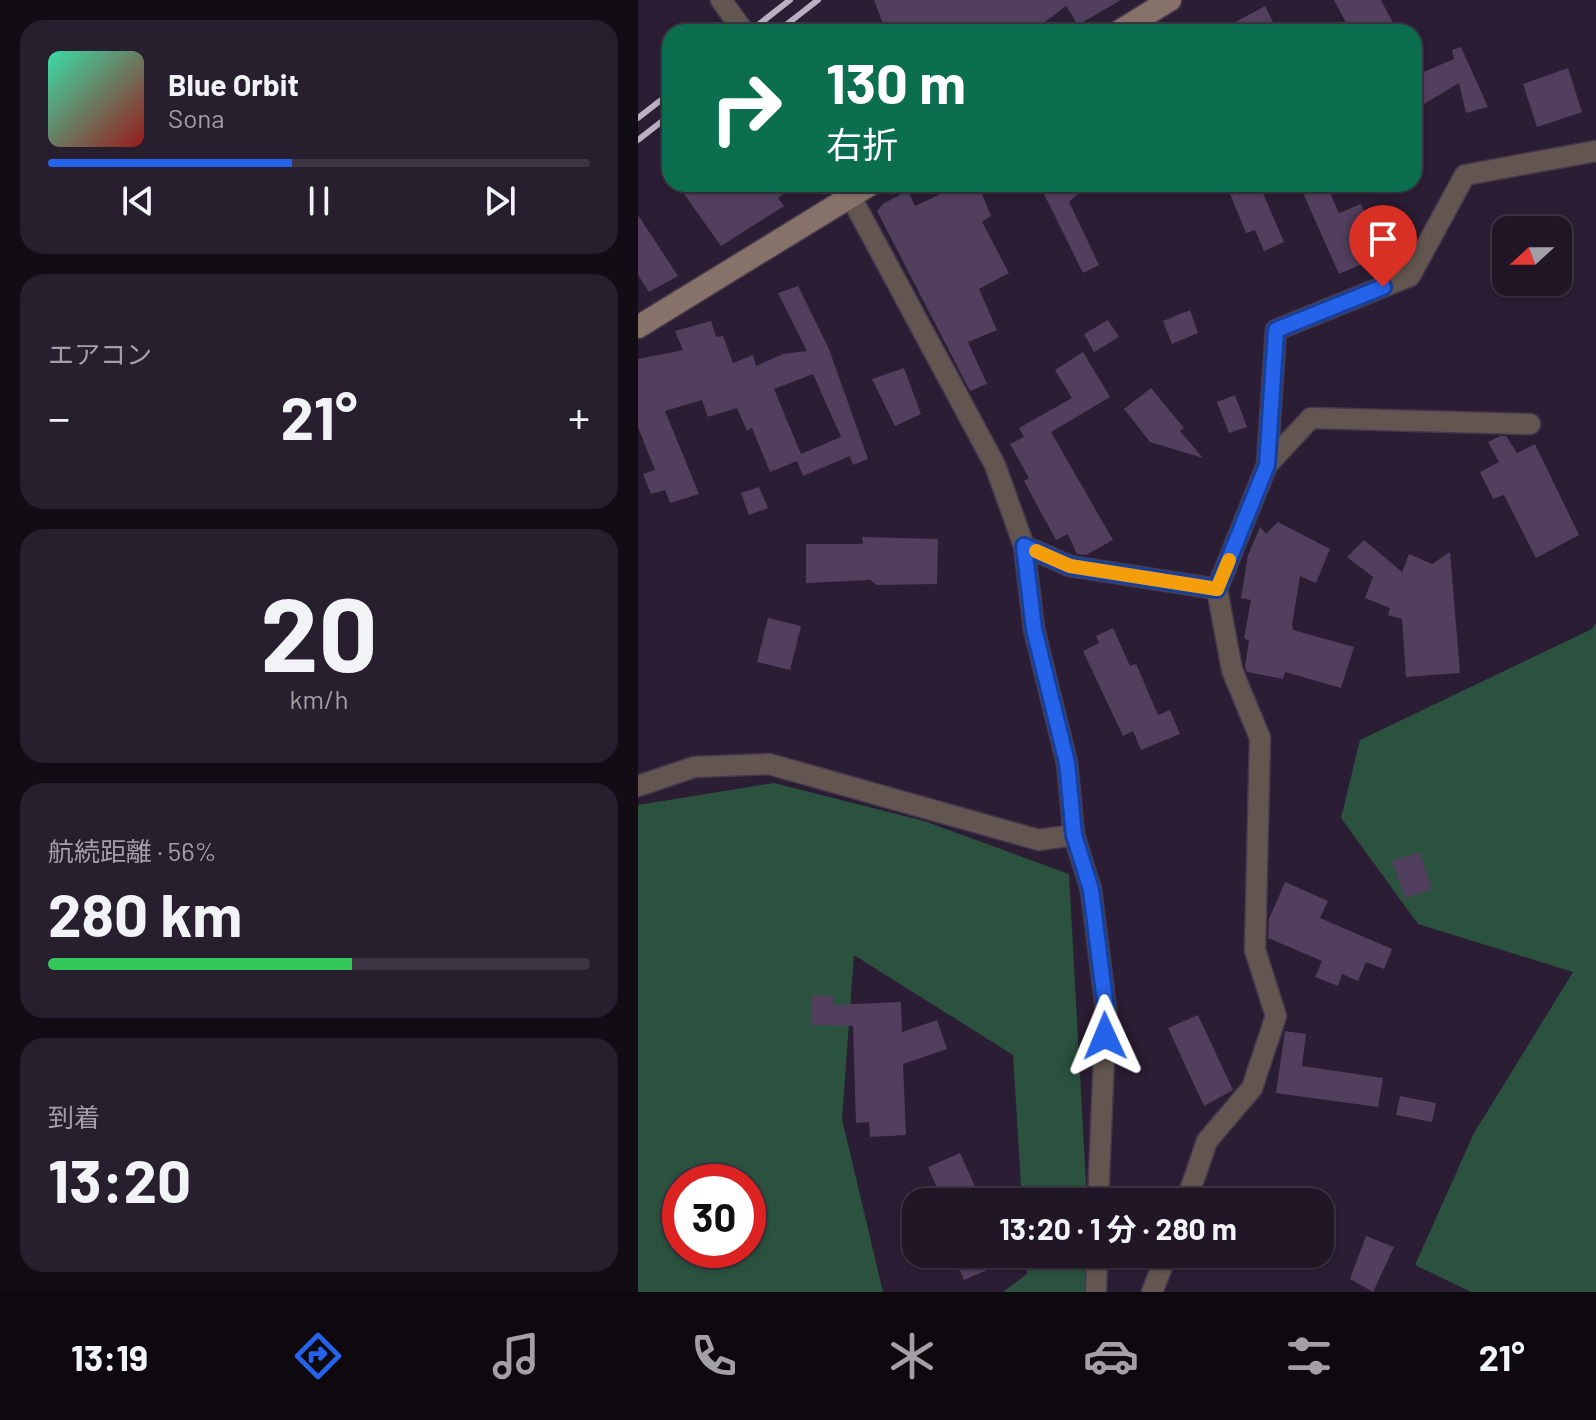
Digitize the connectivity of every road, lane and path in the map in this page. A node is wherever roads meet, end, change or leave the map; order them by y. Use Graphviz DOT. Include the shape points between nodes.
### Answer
graph roads {
  1 [pos="721,0"];
  2 [pos="1170,0"];
  3 [pos="738,24"];
  4 [pos="1131,24"];
  5 [pos="1596,151"];
  6 [pos="850,192"];
  7 [pos="858,192"];
  8 [pos="638,327"];
  9 [pos="1530,424"];
  10 [pos="1267,465"];
  11 [pos="1024,546"];
  12 [pos="1217,589"];
  13 [pos="638,786"];
  14 [pos="1074,835"];
  15 [pos="1099,1188"];
  16 [pos="1191,1188"];
  17 [pos="1097,1268"];
  18 [pos="1161,1268"];
  19 [pos="1096,1292"];
  20 [pos="1152,1292"];
  1 -- 3 [label="street"];
  2 -- 4 [label="main road"];
  5 -- 10 [label="street" via="1465,175 1410,276 1276,330"];
  6 -- 8 [label="main road"];
  7 -- 11 [label="street" via="995,465"];
  9 -- 10 [label="street" via="1311,418"];
  10 -- 12 [label="street"];
  11 -- 12 [label="street" via="1070,566"];
  11 -- 14 [label="street" via="1034,629 1067,763"];
  12 -- 16 [label="street" via="1232,670 1260,738 1255,950 1276,1016 1252,1088 1207,1141"];
  13 -- 14 [label="street" via="694,767 769,764 1039,840"];
  14 -- 15 [label="street" via="1091,890 1106,1009"];
  17 -- 19 [label="street"];
  18 -- 20 [label="street"];
}
